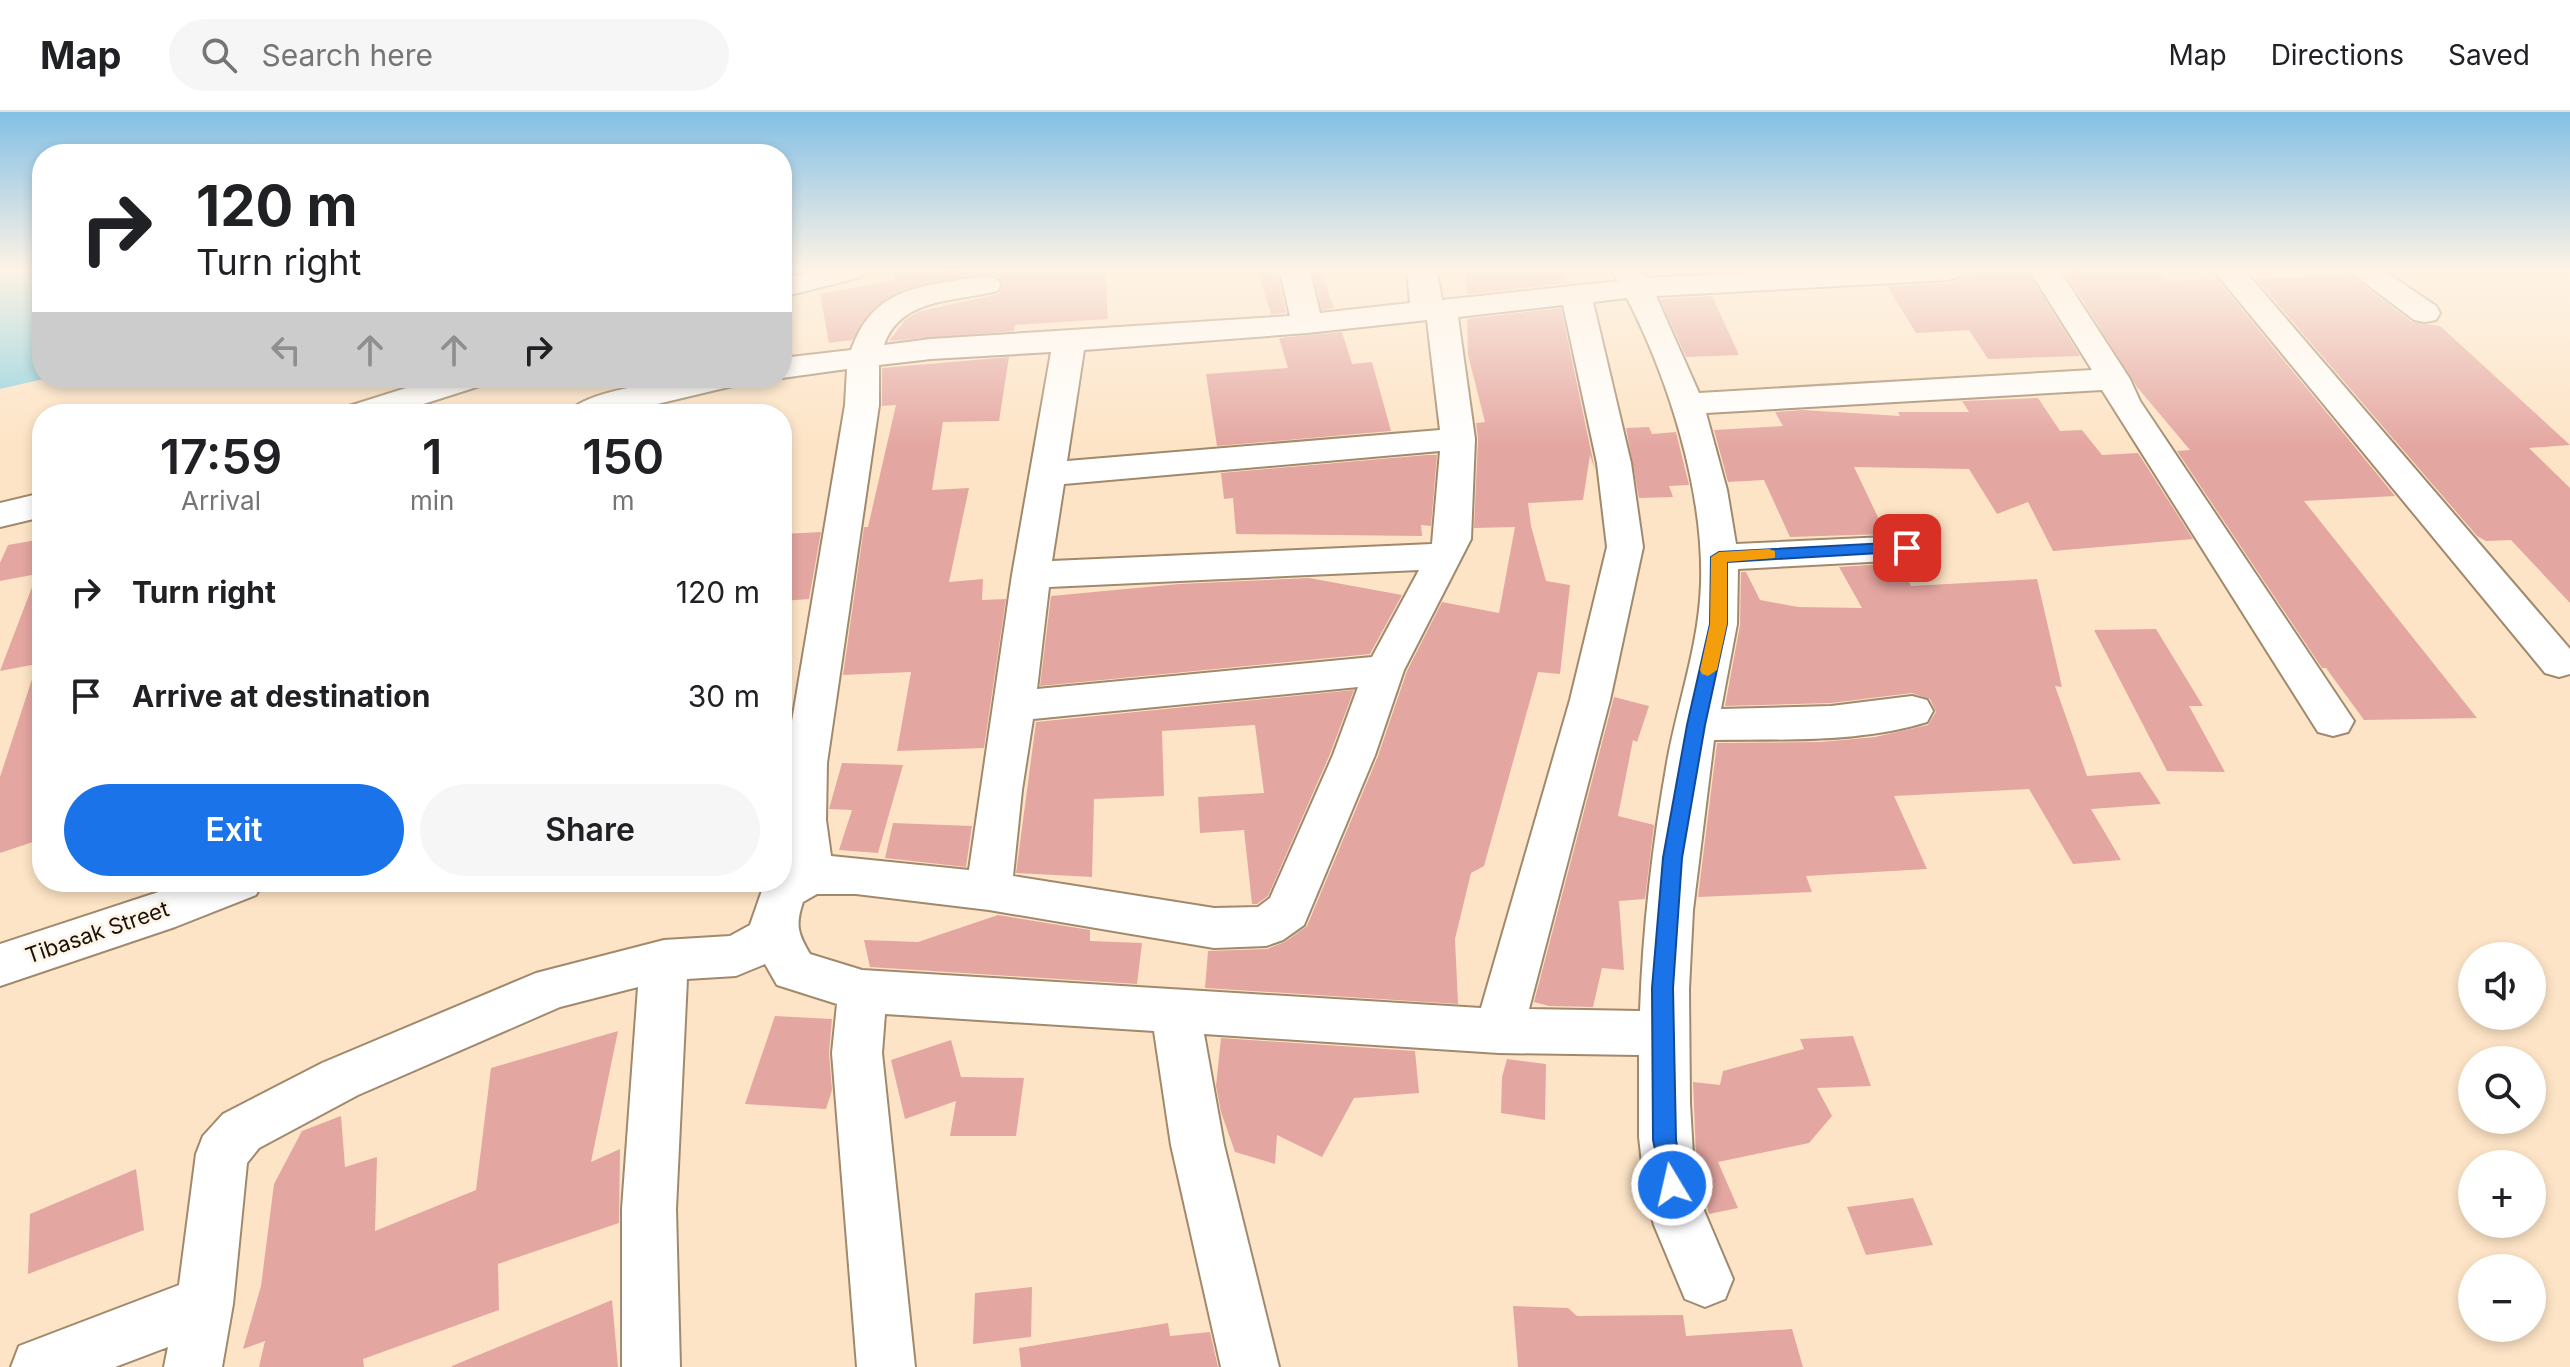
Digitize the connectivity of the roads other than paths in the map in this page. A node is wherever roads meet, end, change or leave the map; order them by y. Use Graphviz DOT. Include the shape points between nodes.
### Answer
graph roads {
  1 [pos="874,330"];
  2 [pos="1233,330"];
  3 [pos="1438,330"];
  4 [pos="1584,330"];
  5 [pos="1653,330"];
  6 [pos="2082,330"];
  7 [pos="2278,330"];
  8 [pos="1069,342"];
  9 [pos="865,355"];
  10 [pos="792,366"];
  11 [pos="2114,379"];
  12 [pos="440,388"];
  13 [pos="679,388"];
  14 [pos="389,404"];
  15 [pos="611,404"];
  16 [pos="1685,404"];
  17 [pos="1458,439"];
  18 [pos="1047,474"];
  19 [pos="32,507"];
  20 [pos="0,515"];
  21 [pos="1907,548"];
  22 [pos="1445,556"];
  23 [pos="1719,557"];
  24 [pos="1031,575"];
  25 [pos="2570,625"];
  26 [pos="2530,629"];
  27 [pos="2559,663"];
  28 [pos="1384,670"];
  29 [pos="1015,706"];
  30 [pos="1912,711"];
  31 [pos="2333,721"];
  32 [pos="1696,725"];
  33 [pos="811,875"];
  34 [pos="792,886"];
  35 [pos="989,891"];
  36 [pos="214,892"];
  37 [pos="783,892"];
  38 [pos="773,936"];
  39 [pos="664,960"];
  40 [pos="0,965"];
  41 [pos="862,991"];
  42 [pos="1177,1011"];
  43 [pos="1499,1031"];
  44 [pos="1663,1033"];
  45 [pos="1705,1279"];
  46 [pos="205,1304"];
  47 [pos="40,1367"];
  48 [pos="193,1367"];
  49 [pos="651,1367"];
  50 [pos="886,1367"];
  51 [pos="1250,1367"];
  1 -- 9 [label="street"];
  2 -- 8 [label="street"];
  3 -- 17 [label="street"];
  4 -- 43 [label="street" via="1614,463 1625,547 1590,700"];
  5 -- 16 [label="street"];
  6 -- 11 [label="street"];
  7 -- 26 [label="street"];
  8 -- 9 [label="street"];
  8 -- 18 [label="street"];
  9 -- 10 [label="street"];
  9 -- 33 [label="street" via="862,405 806,763 804,820"];
  11 -- 16 [label="street"];
  11 -- 31 [label="street" via="2123,401"];
  12 -- 14 [label="street"];
  13 -- 15 [label="street"];
  16 -- 23 [label="street" via="1711,490"];
  17 -- 18 [label="street"];
  17 -- 22 [label="street" via="1453,539"];
  18 -- 24 [label="street"];
  19 -- 20 [label="street"];
  21 -- 23 [label="street"];
  22 -- 24 [label="street"];
  22 -- 28 [label="street"];
  23 -- 32 [label="street" via="1718,624"];
  24 -- 29 [label="street"];
  25 -- 26 [label="street"];
  26 -- 27 [label="street"];
  28 -- 29 [label="street"];
  28 -- 35 [label="street" via="1288,911 1266,926 1214,928"];
  29 -- 35 [label="street"];
  30 -- 32 [label="street" via="1831,722"];
  32 -- 44 [label="street" via="1673,858"];
  33 -- 34 [label="street"];
  33 -- 35 [label="street" via="856,875"];
  36 -- 40 [label="street, Tibasak Street"];
  37 -- 38 [label="street"];
  38 -- 39 [label="street" via="736,956"];
  38 -- 41 [label="street" via="794,970"];
  39 -- 46 [label="street" via="553,988 340,1079 241,1131 222,1154"];
  39 -- 49 [label="street" via="649,1209"];
  41 -- 42 [label="street"];
  41 -- 50 [label="street" via="857,1053"];
  42 -- 43 [label="street"];
  42 -- 51 [label="street" via="1194,1130"];
  43 -- 44 [label="street"];
  44 -- 45 [label="street" via="1665,1140 1676,1208"];
  46 -- 47 [label="street"];
  46 -- 48 [label="street"];
}
